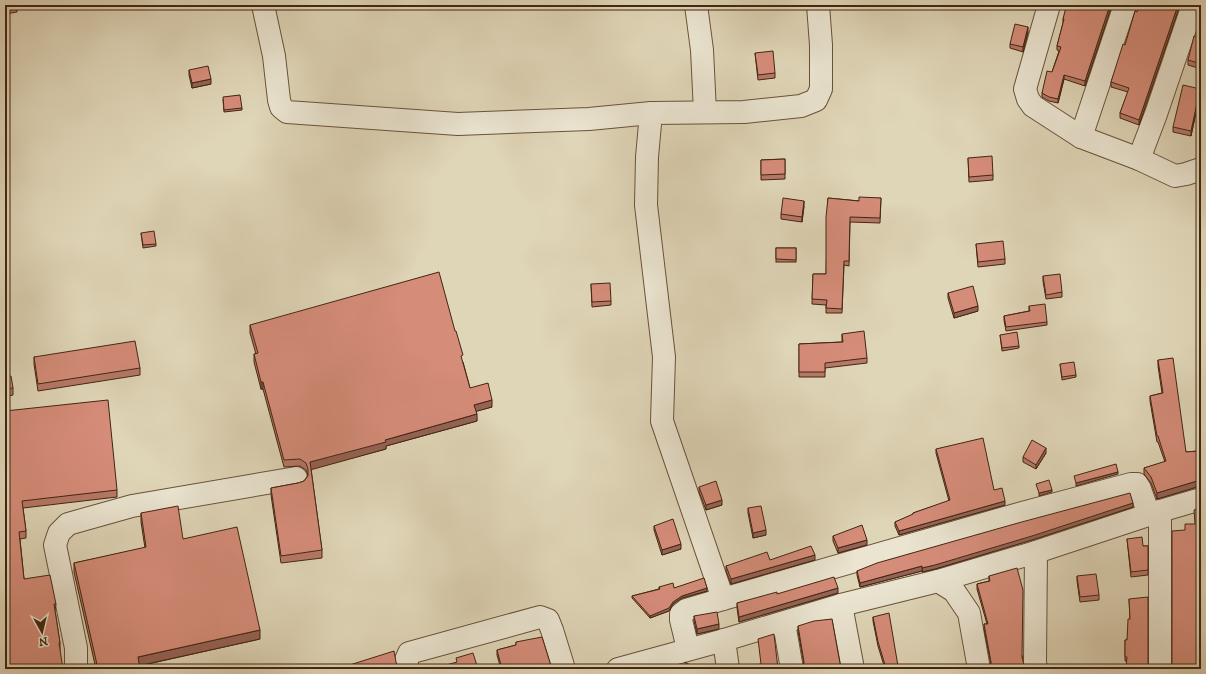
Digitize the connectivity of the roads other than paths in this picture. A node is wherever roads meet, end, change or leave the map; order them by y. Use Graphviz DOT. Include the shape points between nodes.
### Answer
graph roads {
  1 [pos="264,5"];
  2 [pos="696,5"];
  3 [pos="818,5"];
  4 [pos="1049,5"];
  5 [pos="1125,5"];
  6 [pos="1193,5"];
  7 [pos="705,112"];
  8 [pos="651,113"];
  9 [pos="1081,137"];
  10 [pos="1139,159"];
  11 [pos="1201,169"];
  12 [pos="296,478"];
  13 [pos="1201,499"];
  14 [pos="1155,513"];
  15 [pos="1036,552"];
  16 [pos="938,581"];
  17 [pos="723,599"];
  18 [pos="841,605"];
  19 [pos="784,623"];
  20 [pos="724,640"];
  21 [pos="688,649"];
  22 [pos="664,663"];
  23 [pos="76,669"];
  24 [pos="408,669"];
  25 [pos="564,669"];
  26 [pos="618,669"];
  27 [pos="728,669"];
  28 [pos="792,669"];
  29 [pos="853,669"];
  30 [pos="979,669"];
  31 [pos="1036,669"];
  32 [pos="1160,669"];
  1 -- 8 [label="street" via="274,56 278,100 287,112 458,124 589,119"];
  2 -- 7 [label="street" via="702,50"];
  3 -- 7 [label="street" via="821,88 816,100 801,106 744,112"];
  4 -- 9 [label="street" via="1025,89 1033,106"];
  5 -- 9 [label="street"];
  6 -- 10 [label="street"];
  7 -- 8 [label="street"];
  8 -- 17 [label="street" via="646,205 664,357 662,421"];
  9 -- 10 [label="street"];
  10 -- 11 [label="street" via="1175,176"];
  12 -- 23 [label="street" via="132,506 68,524 59,533 55,545 76,648"];
  13 -- 14 [label="street"];
  14 -- 15 [label="street"];
  14 -- 17 [label="street" via="1137,484 1131,484"];
  14 -- 32 [label="street"];
  15 -- 16 [label="street"];
  15 -- 31 [label="street"];
  16 -- 18 [label="street"];
  16 -- 30 [label="street" via="954,591 969,612"];
  17 -- 21 [label="street" via="686,610 681,614"];
  18 -- 19 [label="street"];
  18 -- 29 [label="street"];
  19 -- 20 [label="street"];
  19 -- 28 [label="street"];
  20 -- 21 [label="street"];
  20 -- 27 [label="street"];
  21 -- 22 [label="street"];
  22 -- 26 [label="street"];
  24 -- 25 [label="street" via="406,660 409,653 540,617 548,620"];
}
